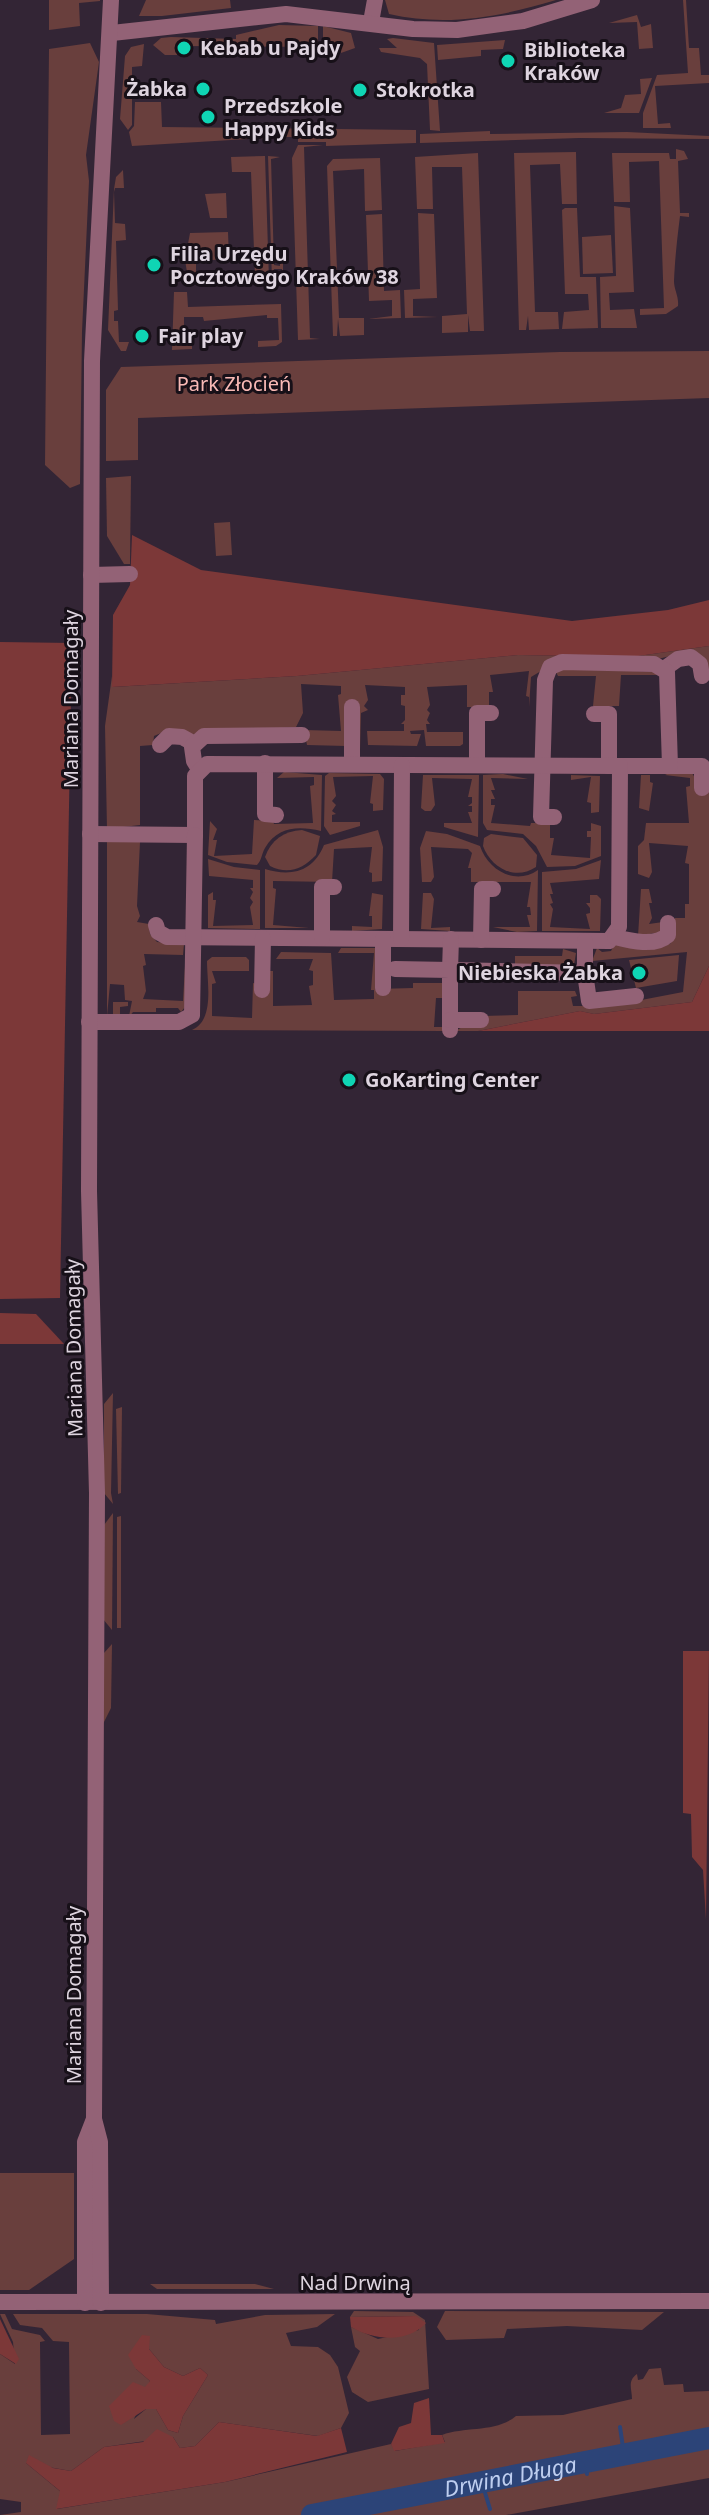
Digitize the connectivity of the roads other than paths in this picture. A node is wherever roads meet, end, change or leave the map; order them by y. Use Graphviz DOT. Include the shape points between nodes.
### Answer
graph roads {
  1 [pos="111,0"];
  2 [pos="375,0"];
  3 [pos="592,0"];
  4 [pos="371,22"];
  5 [pos="112,33"];
  6 [pos="130,574"];
  7 [pos="91,575"];
  8 [pos="664,669"];
  9 [pos="702,676"];
  10 [pos="352,707"];
  11 [pos="491,713"];
  12 [pos="608,714"];
  13 [pos="302,735"];
  14 [pos="193,743"];
  15 [pos="160,745"];
  16 [pos="265,763"];
  17 [pos="352,764"];
  18 [pos="402,765"];
  19 [pos="477,765"];
  20 [pos="542,766"];
  21 [pos="614,766"];
  22 [pos="670,766"];
  23 [pos="199,769"];
  24 [pos="702,788"];
  25 [pos="264,814"];
  26 [pos="541,817"];
  27 [pos="90,834"];
  28 [pos="195,835"];
  29 [pos="322,887"];
  30 [pos="481,889"];
  31 [pos="668,923"];
  32 [pos="156,925"];
  33 [pos="615,937"];
  34 [pos="194,938"];
  35 [pos="263,938"];
  36 [pos="322,938"];
  37 [pos="383,939"];
  38 [pos="401,939"];
  39 [pos="451,939"];
  40 [pos="481,940"];
  41 [pos="585,941"];
  42 [pos="395,969"];
  43 [pos="450,970"];
  44 [pos="585,973"];
  45 [pos="383,988"];
  46 [pos="262,990"];
  47 [pos="636,996"];
  48 [pos="481,1020"];
  49 [pos="89,1022"];
  50 [pos="709,2301"];
  51 [pos="0,2302"];
  52 [pos="93,2303"];
  1 -- 5 [label="street, Mariana Domagały"];
  2 -- 4 [label="street"];
  3 -- 4 [label="street" via="479,29 433,31"];
  4 -- 5 [label="street" via="286,14"];
  5 -- 7 [label="street, Mariana Domagały" via="96,252"];
  6 -- 7 [label="street"];
  7 -- 27 [label="street, Mariana Domagały"];
  8 -- 9 [label="street" via="691,657 700,664"];
  8 -- 20 [label="street" via="562,662 550,667"];
  8 -- 22 [label="street" via="670,680"];
  10 -- 17 [label="street"];
  11 -- 19 [label="street" via="477,713"];
  12 -- 21 [label="street"];
  13 -- 14 [label="street" via="204,736"];
  14 -- 15 [label="street" via="169,736"];
  14 -- 23 [label="street" via="191,754"];
  16 -- 17 [label="street"];
  16 -- 23 [label="street"];
  16 -- 25 [label="street"];
  17 -- 18 [label="street"];
  18 -- 19 [label="street"];
  18 -- 38 [label="street"];
  19 -- 20 [label="street"];
  20 -- 21 [label="street"];
  20 -- 26 [label="street"];
  21 -- 22 [label="street"];
  21 -- 33 [label="street" via="619,927"];
  22 -- 24 [label="street" via="702,766"];
  23 -- 28 [label="street"];
  27 -- 28 [label="street"];
  27 -- 49 [label="street, Mariana Domagały"];
  28 -- 34 [label="street"];
  29 -- 36 [label="street"];
  30 -- 40 [label="street"];
  31 -- 33 [label="street" via="668,935 661,940"];
  32 -- 34 [label="street" via="164,937"];
  33 -- 41 [label="street"];
  34 -- 35 [label="street"];
  34 -- 49 [label="street" via="190,1018"];
  35 -- 36 [label="street"];
  35 -- 46 [label="street"];
  36 -- 37 [label="street"];
  37 -- 38 [label="street"];
  37 -- 45 [label="street"];
  38 -- 39 [label="street"];
  39 -- 40 [label="street"];
  39 -- 43 [label="street"];
  40 -- 41 [label="street"];
  41 -- 44 [label="street"];
  42 -- 43 [label="street"];
  43 -- 44 [label="street"];
  43 -- 48 [label="street" via="450,1025"];
  44 -- 47 [label="street" via="584,1001"];
  49 -- 52 [label="street, Mariana Domagały" via="96,1375 94,2119 100,2142"];
  50 -- 52 [label="street, Nad Drwiną"];
  51 -- 52 [label="street, Nad Drwiną"];
}
